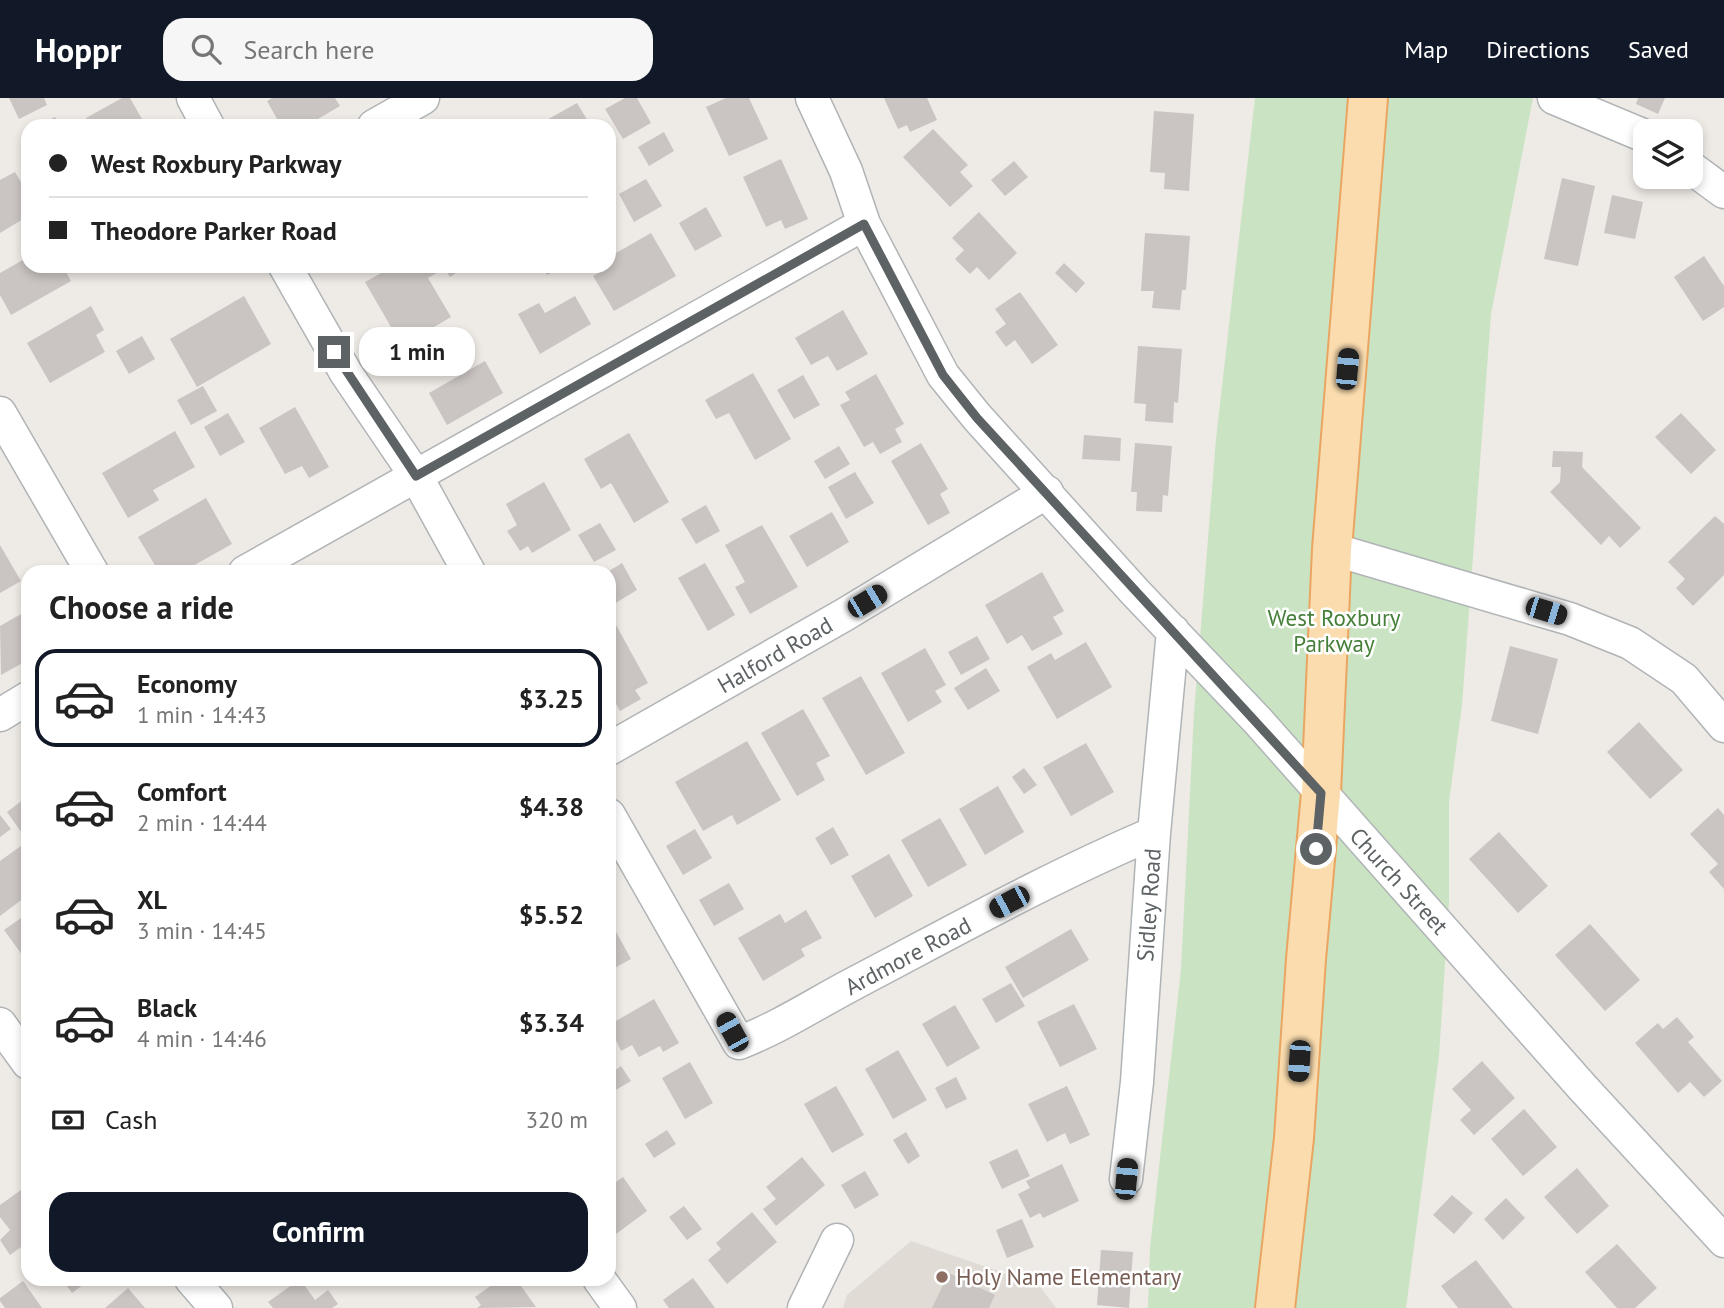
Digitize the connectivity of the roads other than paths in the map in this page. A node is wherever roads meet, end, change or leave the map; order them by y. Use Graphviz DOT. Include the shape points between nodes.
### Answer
graph roads {
  1 [pos="193,98"];
  2 [pos="423,98"];
  3 [pos="812,98"];
  4 [pos="1368,98"];
  5 [pos="1554,98"];
  6 [pos="204,119"];
  7 [pos="386,119"];
  8 [pos="1633,131"];
  9 [pos="1703,177"];
  10 [pos="1724,192"];
  11 [pos="864,224"];
  12 [pos="289,273"];
  13 [pos="0,413"];
  14 [pos="416,476"];
  15 [pos="1047,492"];
  16 [pos="1332,549"];
  17 [pos="88,565"];
  18 [pos="257,565"];
  19 [pos="465,565"];
  20 [pos="1173,631"];
  21 [pos="21,702"];
  22 [pos="0,715"];
  23 [pos="1724,726"];
  24 [pos="616,746"];
  25 [pos="1321,793"];
  26 [pos="616,827"];
  27 [pos="1154,833"];
  28 [pos="0,1024"];
  29 [pos="21,1053"];
  30 [pos="1126,1179"];
  31 [pos="837,1240"];
  32 [pos="1724,1241"];
  33 [pos="197,1286"];
  34 [pos="604,1286"];
  35 [pos="216,1308"];
  36 [pos="620,1308"];
  37 [pos="804,1308"];
  38 [pos="1275,1308"];
  1 -- 6 [label="street"];
  2 -- 7 [label="street"];
  3 -- 11 [label="street, Church Street" via="846,171"];
  4 -- 16 [label="main road"];
  5 -- 8 [label="street"];
  9 -- 10 [label="street"];
  11 -- 14 [label="street"];
  11 -- 15 [label="street, Church Street" via="943,375"];
  12 -- 14 [label="street" via="346,373"];
  13 -- 17 [label="street"];
  14 -- 18 [label="street"];
  14 -- 19 [label="street"];
  15 -- 20 [label="street, Church Street"];
  15 -- 24 [label="street, Halford Road"];
  16 -- 23 [label="street" via="1570,619 1630,643 1684,679"];
  16 -- 25 [label="main road"];
  20 -- 25 [label="street, Church Street"];
  20 -- 27 [label="street, Sidley Road"];
  21 -- 22 [label="street"];
  25 -- 32 [label="street, Church Street"];
  25 -- 38 [label="main road" via="1294,1138"];
  26 -- 27 [label="street, Ardmore Road" via="739,1043 786,1024 1105,852"];
  27 -- 30 [label="street, Sidley Road"];
  28 -- 29 [label="street"];
  31 -- 37 [label="street"];
  33 -- 35 [label="street"];
  34 -- 36 [label="street"];
}
